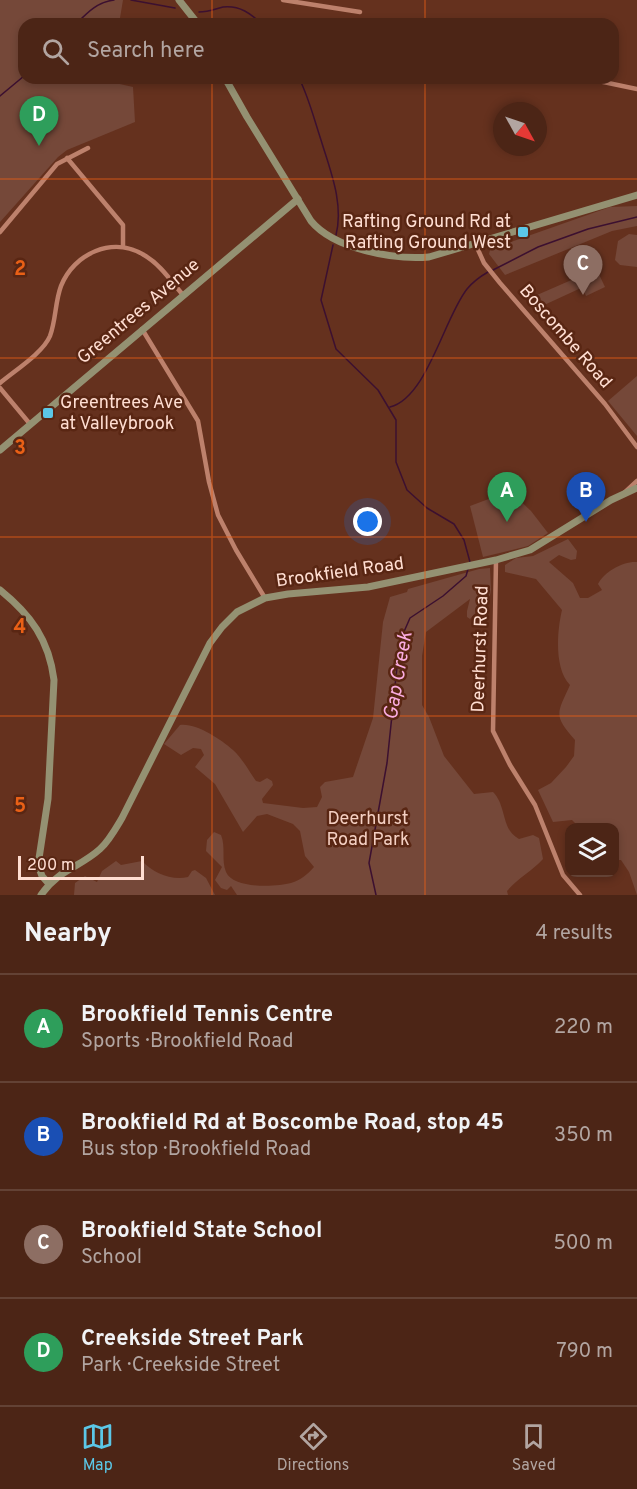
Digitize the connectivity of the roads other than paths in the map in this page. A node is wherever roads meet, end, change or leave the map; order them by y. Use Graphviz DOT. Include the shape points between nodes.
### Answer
graph roads {
  1 [pos="283,0"];
  2 [pos="182,3"];
  3 [pos="360,12"];
  4 [pos="194,18"];
  5 [pos="228,84"];
  6 [pos="613,84"];
  7 [pos="637,89"];
  8 [pos="88,148"];
  9 [pos="67,158"];
  10 [pos="637,195"];
  11 [pos="298,199"];
  12 [pos="0,232"];
  13 [pos="475,243"];
  14 [pos="123,246"];
  15 [pos="183,295"];
  16 [pos="142,329"];
  17 [pos="0,383"];
  18 [pos="0,388"];
  19 [pos="30,424"];
  20 [pos="637,447"];
  21 [pos="0,450"];
  22 [pos="637,481"];
  23 [pos="637,488"];
  24 [pos="623,494"];
  25 [pos="496,560"];
  26 [pos="0,591"];
  27 [pos="265,598"];
  28 [pos="49,884"];
  29 [pos="41,895"];
  30 [pos="580,895"];
  1 -- 3 [label="street"];
  2 -- 4 [label="main road"];
  5 -- 11 [label="main road"];
  6 -- 7 [label="street"];
  8 -- 9 [label="street"];
  9 -- 12 [label="street" via="57,164"];
  9 -- 14 [label="street" via="123,225"];
  10 -- 13 [label="main road"];
  11 -- 13 [label="main road" via="311,221 345,245 416,258"];
  11 -- 15 [label="main road, Greentrees Avenue"];
  13 -- 20 [label="street, Boscombe Road" via="494,276 605,404"];
  14 -- 15 [label="street" via="156,264"];
  14 -- 17 [label="street" via="93,252 68,272 50,336"];
  15 -- 16 [label="main road, Greentrees Avenue"];
  16 -- 19 [label="main road, Greentrees Avenue"];
  16 -- 27 [label="street" via="198,421 218,515"];
  18 -- 19 [label="street"];
  19 -- 21 [label="main road, Greentrees Avenue"];
  22 -- 24 [label="street"];
  23 -- 24 [label="main road, Brookfield Road"];
  24 -- 25 [label="main road, Brookfield Road" via="539,546"];
  25 -- 27 [label="main road, Brookfield Road" via="368,588"];
  25 -- 30 [label="street, Deerhurst Road" via="493,731 535,805 563,875"];
  26 -- 28 [label="main road" via="30,618 46,646 53,671 48,799 38,866"];
  27 -- 28 [label="main road, Brookfield Road" via="237,612 210,643 122,818 101,849"];
  28 -- 29 [label="main road, Brookfield Road"];
}
